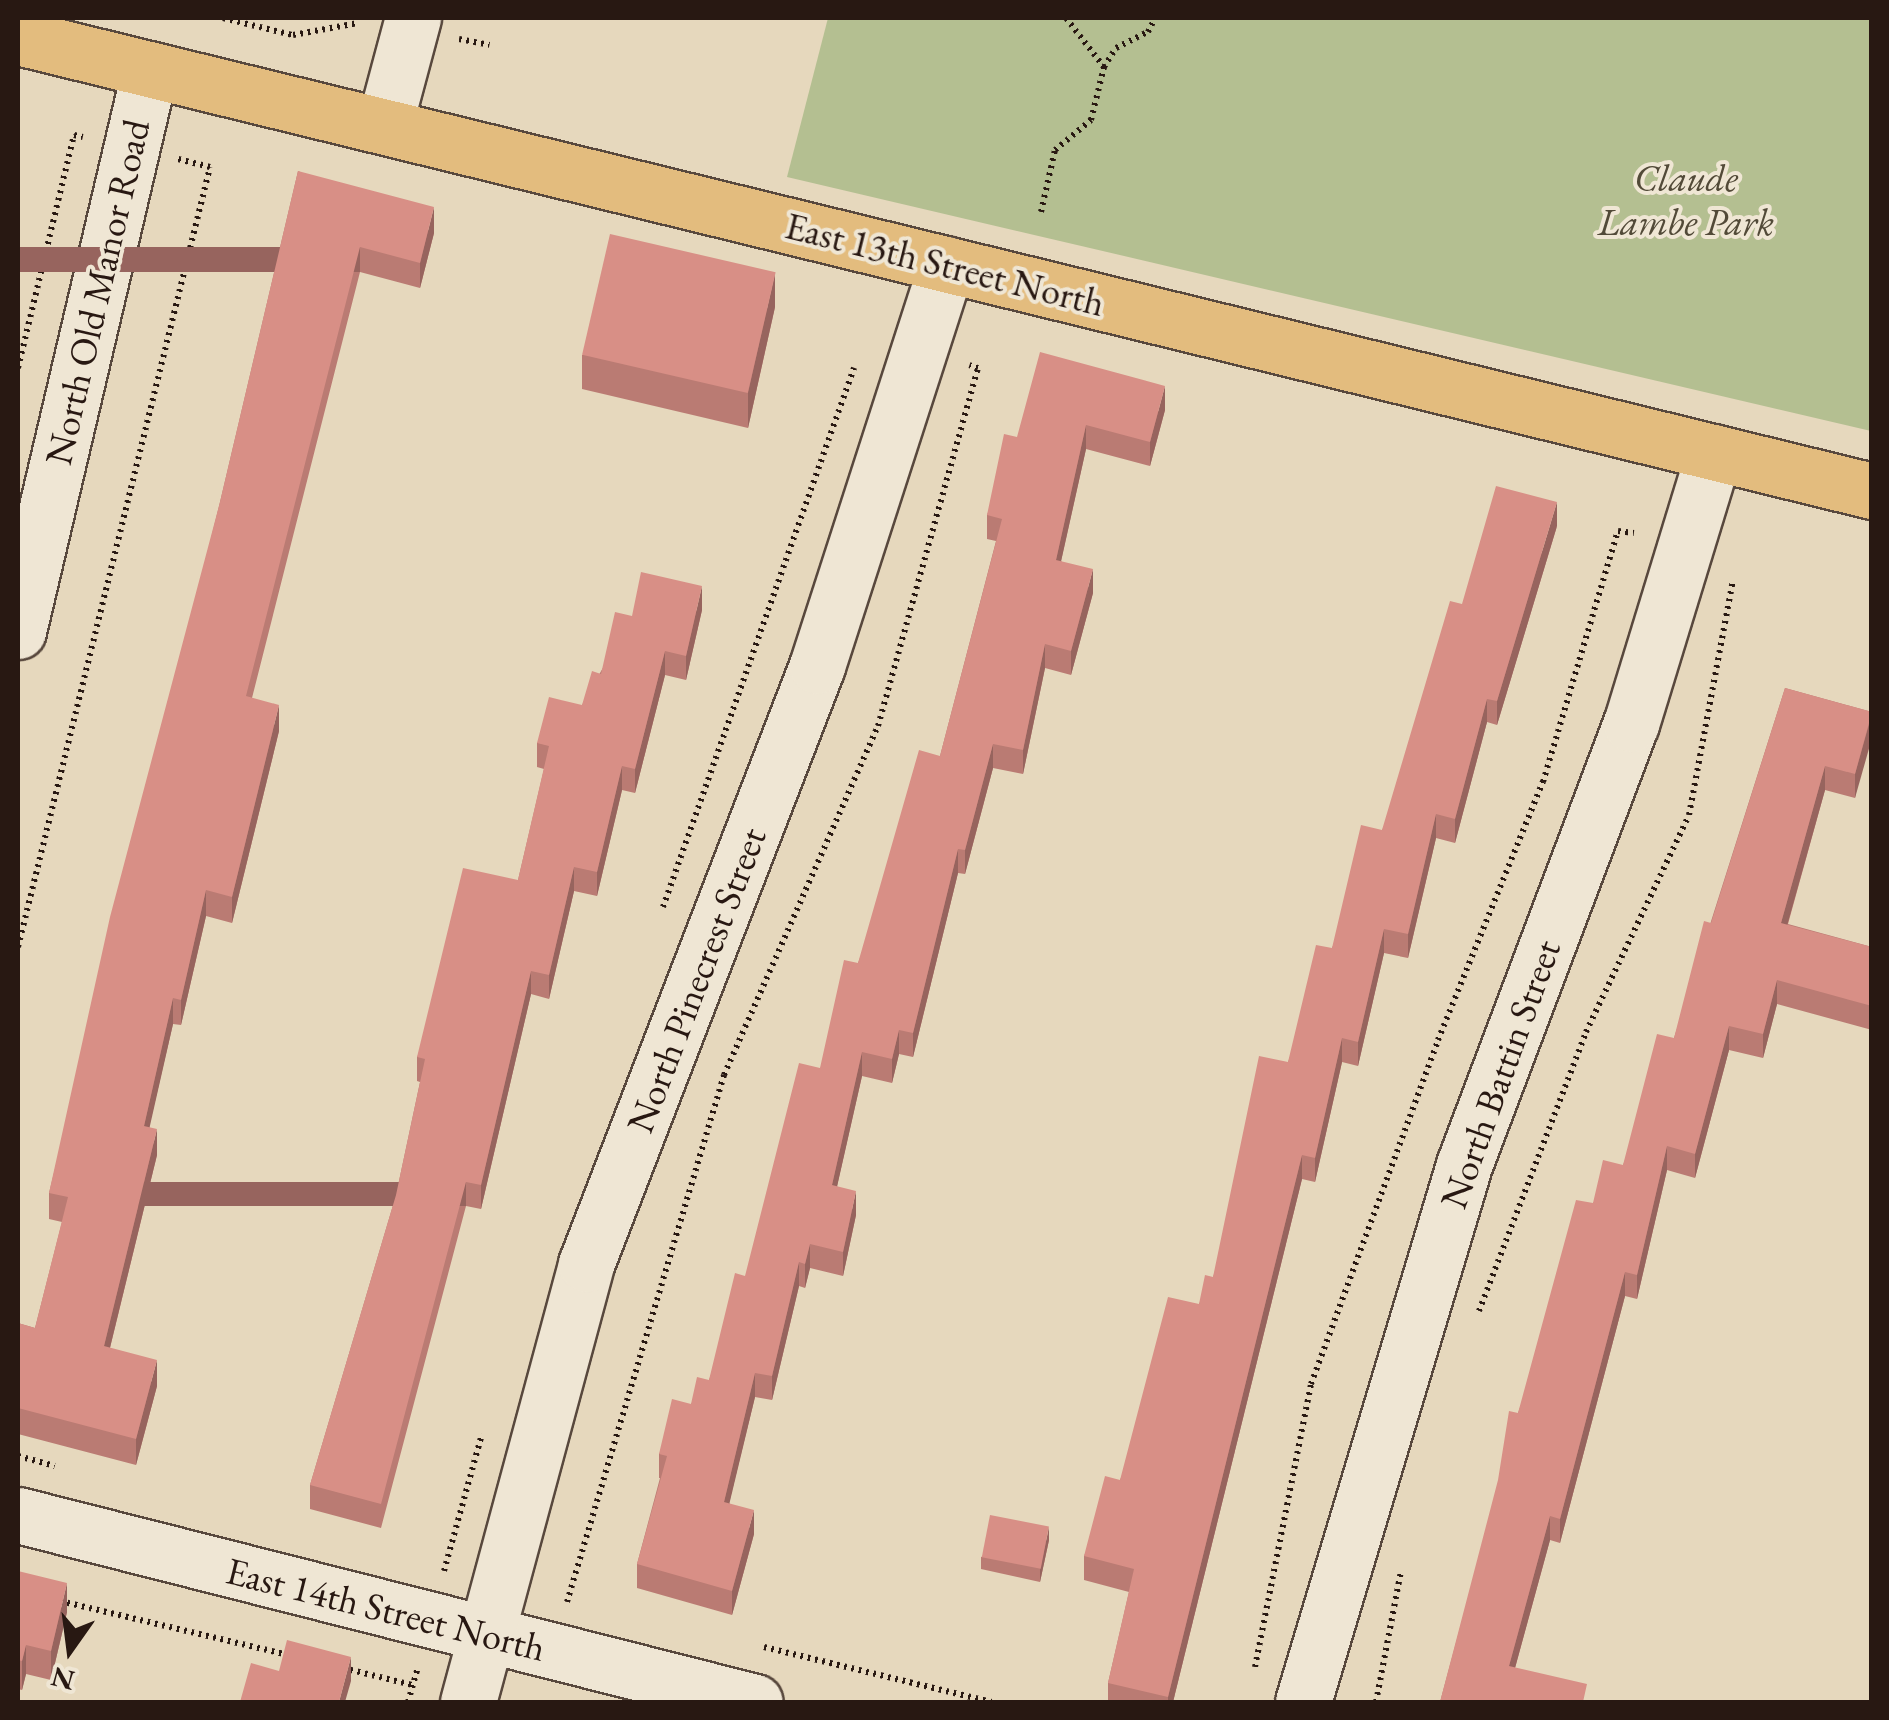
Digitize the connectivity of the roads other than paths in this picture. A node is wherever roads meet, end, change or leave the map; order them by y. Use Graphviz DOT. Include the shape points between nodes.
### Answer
graph roads {
  1 [pos="413,18"];
  2 [pos="18,37"];
  3 [pos="150,70"];
  4 [pos="384,126"];
  5 [pos="946,264"];
  6 [pos="1714,452"];
  7 [pos="1872,490"];
  8 [pos="18,630"];
  9 [pos="18,1515"];
  10 [pos="486,1634"];
  11 [pos="469,1700"];
  12 [pos="754,1702"];
  13 [pos="1303,1702"];
  1 -- 4 [label="street"];
  2 -- 3 [label="main road, East 13th Street North"];
  3 -- 4 [label="main road, East 13th Street North"];
  3 -- 8 [label="street, North Old Manor Road"];
  4 -- 5 [label="main road, East 13th Street North"];
  5 -- 6 [label="main road, East 13th Street North"];
  5 -- 10 [label="street, North Pinecrest Street" via="817,666 586,1264"];
  6 -- 7 [label="main road, East 13th Street North"];
  6 -- 13 [label="street, North Battin Street" via="1631,724 1464,1164"];
  9 -- 10 [label="street, East 14th Street North"];
  10 -- 11 [label="street, North Pinecrest Street"];
  10 -- 12 [label="street, East 14th Street North"];
}
